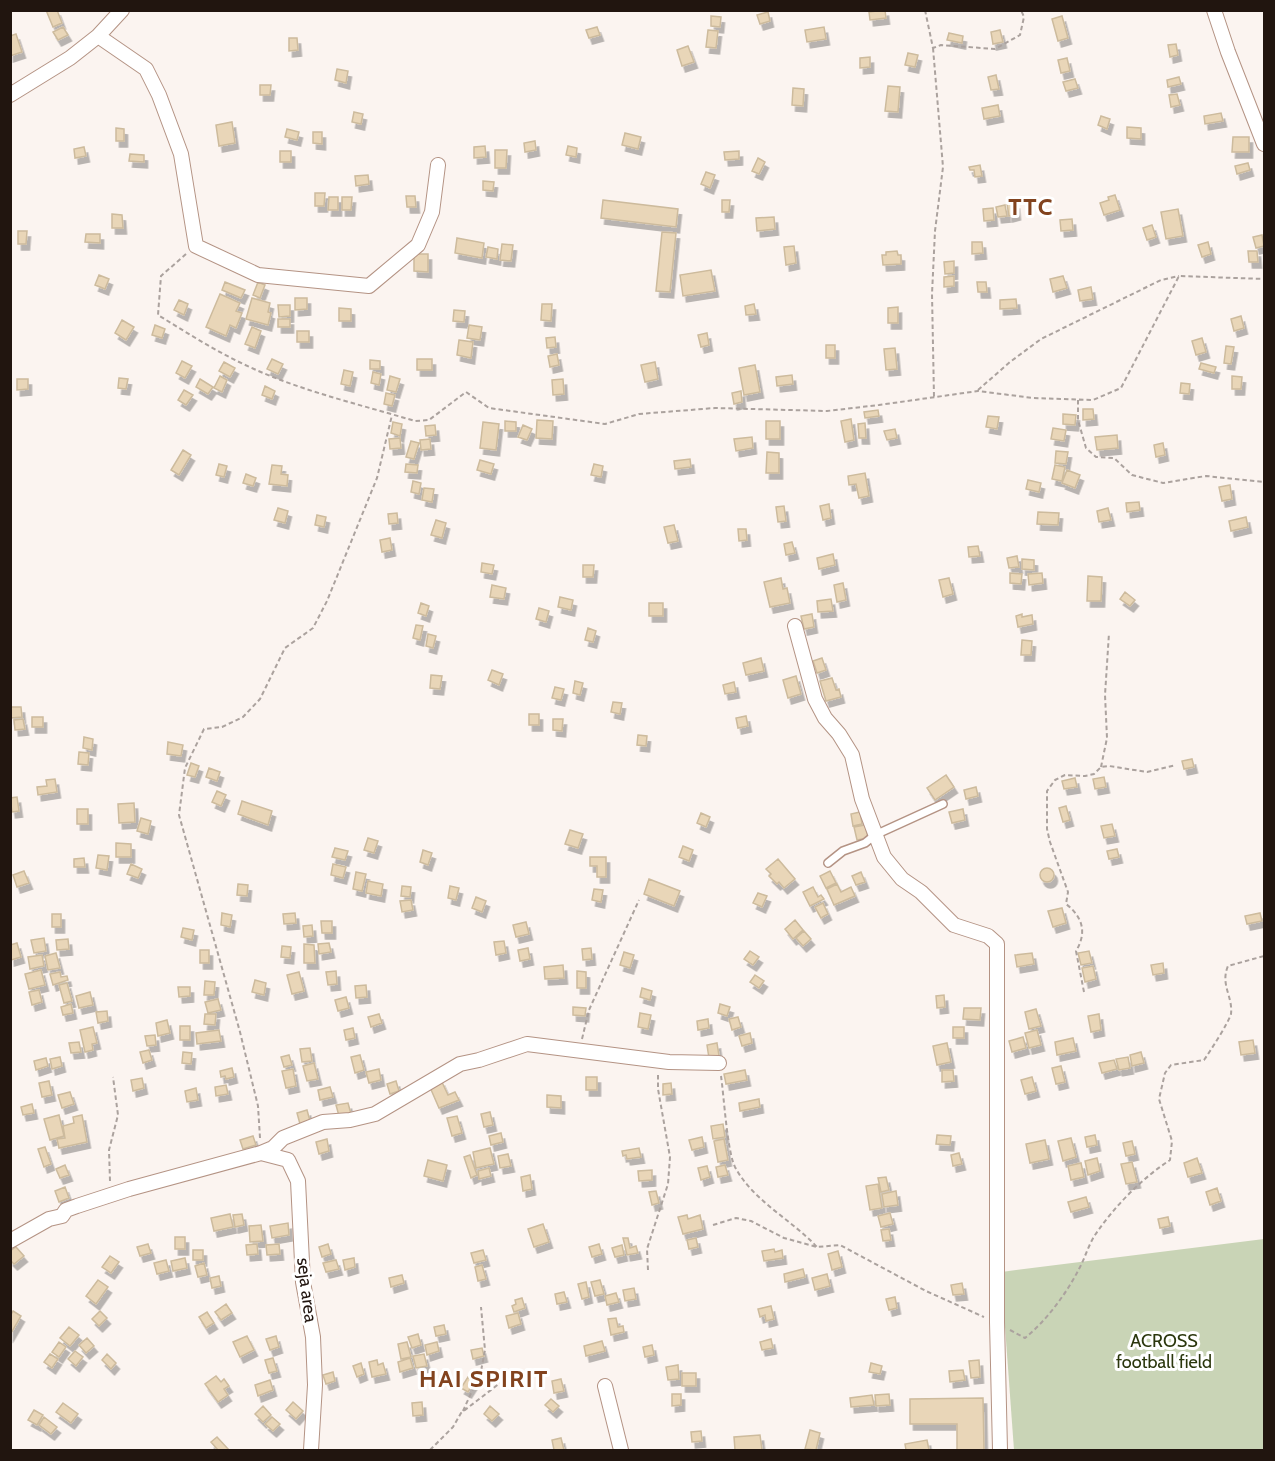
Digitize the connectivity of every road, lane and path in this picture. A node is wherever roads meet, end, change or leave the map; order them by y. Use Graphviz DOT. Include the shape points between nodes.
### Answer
graph roads {
  1 [pos="122,10"];
  2 [pos="925,10"];
  3 [pos="1021,10"];
  4 [pos="1214,10"];
  5 [pos="98,36"];
  6 [pos="933,48"];
  7 [pos="10,95"];
  8 [pos="1264,144"];
  9 [pos="438,165"];
  10 [pos="196,246"];
  11 [pos="1179,276"];
  12 [pos="1264,279"];
  13 [pos="978,391"];
  14 [pos="934,397"];
  15 [pos="1078,399"];
  16 [pos="393,414"];
  17 [pos="1264,482"];
  18 [pos="795,626"];
  19 [pos="1109,633"];
  20 [pos="1176,765"];
  21 [pos="1101,767"];
  22 [pos="942,804"];
  23 [pos="875,835"];
  24 [pos="828,863"];
  25 [pos="639,900"];
  26 [pos="1264,956"];
  27 [pos="1084,992"];
  28 [pos="579,1050"];
  29 [pos="659,1060"];
  30 [pos="719,1063"];
  31 [pos="113,1077"];
  32 [pos="261,1153"];
  33 [pos="108,1196"];
  34 [pos="713,1225"];
  35 [pos="10,1241"];
  36 [pos="817,1246"];
  37 [pos="648,1270"];
  38 [pos="481,1307"];
  39 [pos="997,1322"];
  40 [pos="500,1383"];
  41 [pos="605,1386"];
  42 [pos="463,1411"];
  43 [pos="311,1450"];
  44 [pos="430,1450"];
  45 [pos="621,1450"];
  46 [pos="1000,1450"];
  1 -- 5 [label="street"];
  2 -- 6 [label="path"];
  3 -- 6 [label="path" via="1024,17 1020,35 995,49 941,45"];
  4 -- 8 [label="street"];
  5 -- 7 [label="street"];
  5 -- 10 [label="street" via="146,69 159,95 181,154"];
  6 -- 14 [label="path" via="943,167 932,294"];
  9 -- 10 [label="street" via="432,212 418,245 369,286 258,275"];
  10 -- 16 [label="path" via="162,276 158,315 255,370"];
  11 -- 12 [label="path"];
  11 -- 13 [label="path" via="1161,280 1041,339"];
  11 -- 15 [label="path" via="1121,388 1093,400"];
  13 -- 14 [label="path"];
  13 -- 15 [label="path"];
  14 -- 16 [label="path" via="827,411 714,408 639,414 605,424 489,408 466,392 429,420 415,421"];
  15 -- 17 [label="path" via="1078,420 1086,448 1096,457 1114,458 1132,475 1163,483 1206,476"];
  16 -- 32 [label="path" via="377,478 313,628 285,648 260,699 243,717 222,727 204,729 186,768 179,815 258,1106"];
  18 -- 23 [label="street" via="815,699 852,755 856,780"];
  19 -- 21 [label="path" via="1107,738"];
  20 -- 21 [label="path" via="1147,772"];
  21 -- 27 [label="path" via="1094,774 1065,775 1047,791 1047,829 1068,892 1066,904 1081,920 1083,931 1076,951"];
  22 -- 23 [label="lane"];
  23 -- 24 [label="lane"];
  23 -- 39 [label="street" via="884,856 902,879 954,925 988,936 997,944"];
  25 -- 28 [label="path" via="589,1010"];
  26 -- 39 [label="path" via="1228,966 1224,976 1231,1015 1204,1060 1171,1065 1165,1073 1159,1099 1172,1141 1170,1160 1140,1183 1106,1222 1067,1290 1035,1330 1025,1338"];
  28 -- 29 [label="street"];
  28 -- 32 [label="street" via="527,1044 460,1064 375,1114 323,1122 283,1138"];
  29 -- 30 [label="street"];
  29 -- 37 [label="path" via="658,1089 670,1157 668,1184 647,1249"];
  30 -- 36 [label="path" via="734,1166 766,1204"];
  31 -- 33 [label="path" via="118,1115 109,1150"];
  32 -- 33 [label="street"];
  32 -- 43 [label="street, seja area" via="288,1160 298,1181 303,1282 313,1337"];
  33 -- 35 [label="street" via="66,1210 62,1216"];
  34 -- 36 [label="path" via="736,1218 751,1221 784,1238"];
  36 -- 39 [label="path" via="840,1245 926,1292"];
  38 -- 42 [label="path" via="485,1350 481,1371"];
  39 -- 46 [label="street"];
  40 -- 42 [label="path"];
  41 -- 45 [label="street"];
  42 -- 44 [label="path"];
}
